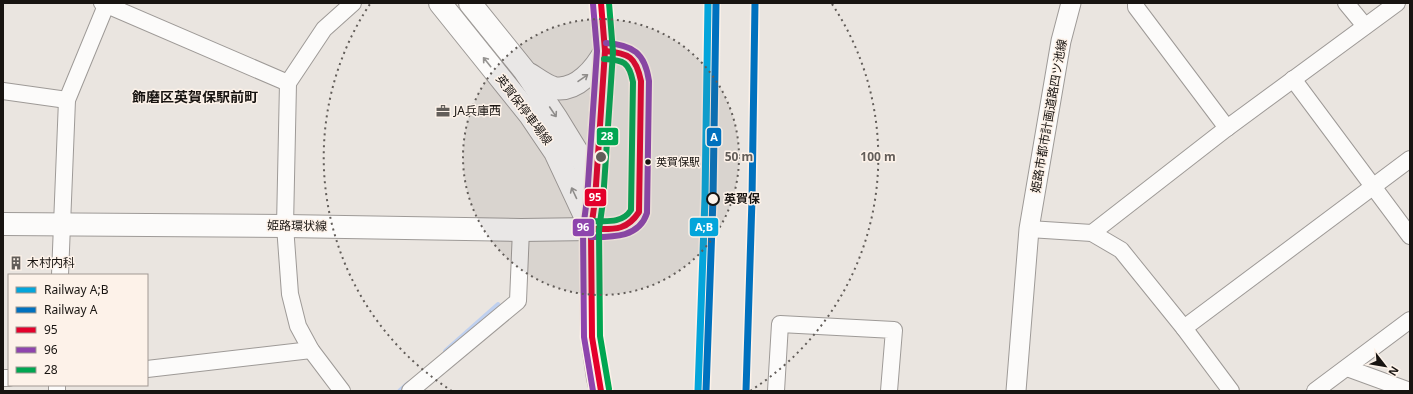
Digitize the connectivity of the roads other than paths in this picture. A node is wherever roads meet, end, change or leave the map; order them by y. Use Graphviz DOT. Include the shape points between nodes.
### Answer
graph roads {
  1 [pos="353,3"];
  2 [pos="440,3"];
  3 [pos="470,3"];
  4 [pos="601,3"];
  5 [pos="1071,3"];
  6 [pos="1136,3"];
  7 [pos="1346,3"];
  8 [pos="1397,3"];
  9 [pos="105,4"];
  10 [pos="1365,26"];
  11 [pos="605,51"];
  12 [pos="524,70"];
  13 [pos="1293,79"];
  14 [pos="288,83"];
  15 [pos="3,91"];
  16 [pos="67,100"];
  17 [pos="1227,128"];
  18 [pos="1410,159"];
  19 [pos="1373,188"];
  20 [pos="595,200"];
  21 [pos="3,224"];
  22 [pos="62,225"];
  23 [pos="285,226"];
  24 [pos="591,229"];
  25 [pos="1029,229"];
  26 [pos="521,230"];
  27 [pos="1092,233"];
  28 [pos="1410,236"];
  29 [pos="60,274"];
  30 [pos="1410,320"];
  31 [pos="1184,328"];
  32 [pos="311,350"];
  33 [pos="148,368"];
  34 [pos="1347,368"];
  35 [pos="342,391"];
  36 [pos="410,391"];
  37 [pos="601,391"];
  38 [pos="776,391"];
  39 [pos="888,391"];
  40 [pos="1016,391"];
  41 [pos="1232,391"];
  42 [pos="1315,391"];
  43 [pos="1410,391"];
  1 -- 14 [label="street" via="324,29"];
  24 -- 2 [label="main road, 英賀保停車場線, one-way" via="555,152 539,128"];
  3 -- 12 [label="main road, 英賀保停車場線"];
  4 -- 11 [label="main road"];
  5 -- 25 [label="street, 姫路市都市計画道路四ツ池線"];
  6 -- 17 [label="street" via="1136,7"];
  7 -- 10 [label="street"];
  8 -- 10 [label="street"];
  9 -- 14 [label="street"];
  9 -- 16 [label="street"];
  10 -- 13 [label="street"];
  12 -- 11 [label="main road, one-way" via="549,86 562,88 584,78 596,66"];
  11 -- 20 [label="main road"];
  12 -- 20 [label="main road, 英賀保停車場線, one-way" via="584,163"];
  13 -- 17 [label="street"];
  13 -- 19 [label="street"];
  14 -- 23 [label="street"];
  15 -- 16 [label="street"];
  16 -- 22 [label="street"];
  17 -- 27 [label="street"];
  18 -- 19 [label="street"];
  19 -- 28 [label="street"];
  19 -- 31 [label="street"];
  20 -- 24 [label="main road"];
  21 -- 22 [label="main road, 姫路環状線"];
  22 -- 23 [label="main road, 姫路環状線"];
  22 -- 29 [label="street"];
  23 -- 26 [label="main road, 姫路環状線"];
  23 -- 32 [label="street" via="290,294 298,326"];
  24 -- 26 [label="main road, 姫路環状線"];
  24 -- 37 [label="main road" via="592,337"];
  25 -- 27 [label="street"];
  25 -- 40 [label="street, 姫路市都市計画道路四ツ池線"];
  26 -- 36 [label="street" via="518,301"];
  27 -- 31 [label="street" via="1121,250"];
  30 -- 34 [label="street"];
  31 -- 41 [label="street"];
  32 -- 33 [label="street"];
  32 -- 35 [label="street"];
  34 -- 42 [label="street"];
  34 -- 43 [label="street"];
  38 -- 39 [label="street" via="780,324 894,330"];
}
